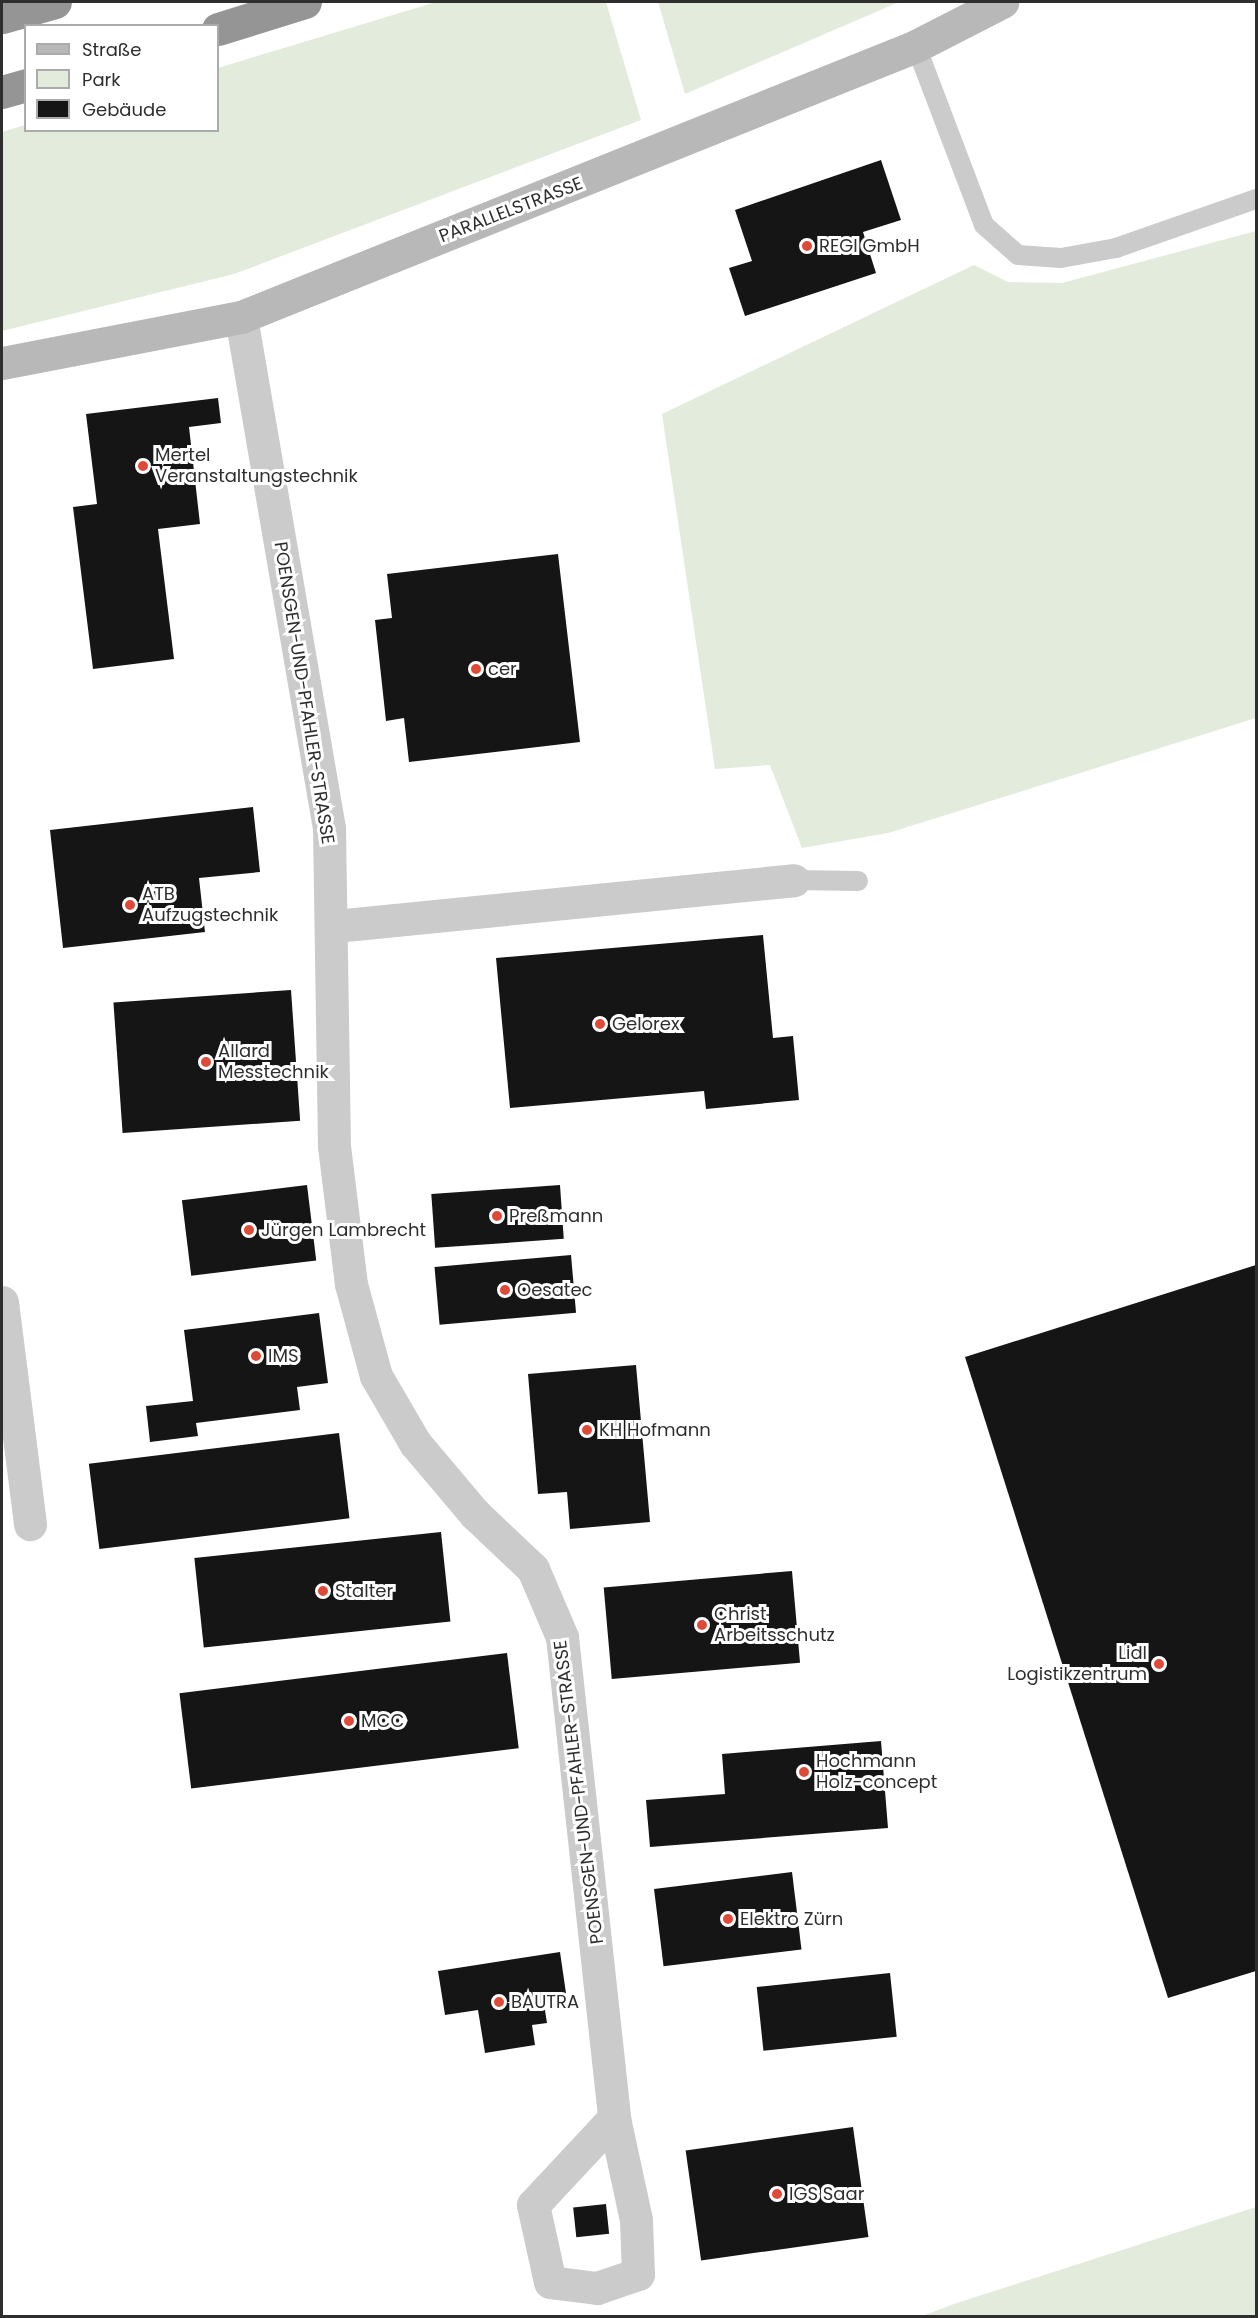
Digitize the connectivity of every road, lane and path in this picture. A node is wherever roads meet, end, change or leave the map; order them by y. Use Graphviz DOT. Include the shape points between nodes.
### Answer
graph roads {
  1 [pos="55,2"];
  2 [pos="305,2"];
  3 [pos="1002,2"];
  4 [pos="2,17"];
  5 [pos="219,29"];
  6 [pos="916,46"];
  7 [pos="24,86"];
  8 [pos="2,92"];
  9 [pos="1257,200"];
  10 [pos="241,316"];
  11 [pos="2,363"];
  12 [pos="794,880"];
  13 [pos="858,881"];
  14 [pos="335,926"];
  15 [pos="2,1302"];
  16 [pos="30,1524"];
  17 [pos="614,2118"];
  1 -- 4 [label="highway"];
  2 -- 5 [label="highway"];
  3 -- 6 [label="street, PARALLELSTRASSE"];
  6 -- 9 [label="lane" via="984,225 1018,255 1061,258 1116,248"];
  6 -- 10 [label="street, PARALLELSTRASSE"];
  7 -- 8 [label="highway"];
  10 -- 11 [label="street, PARALLELSTRASSE"];
  10 -- 14 [label="street, POENSGEN-UND-PFAHLER-STRASSE" via="329,828"];
  12 -- 13 [label="lane"];
  12 -- 14 [label="street"];
  14 -- 17 [label="street, POENSGEN-UND-PFAHLER-STRASSE" via="334,1146 351,1284 375,1376 409,1434 475,1514 533,1569 562,1637"];
  15 -- 16 [label="street"];
  17 -- 17 [label="street, POENSGEN-UND-PFAHLER-STRASSE" via="636,2220 638,2274 597,2288 550,2282 533,2205"];
}
